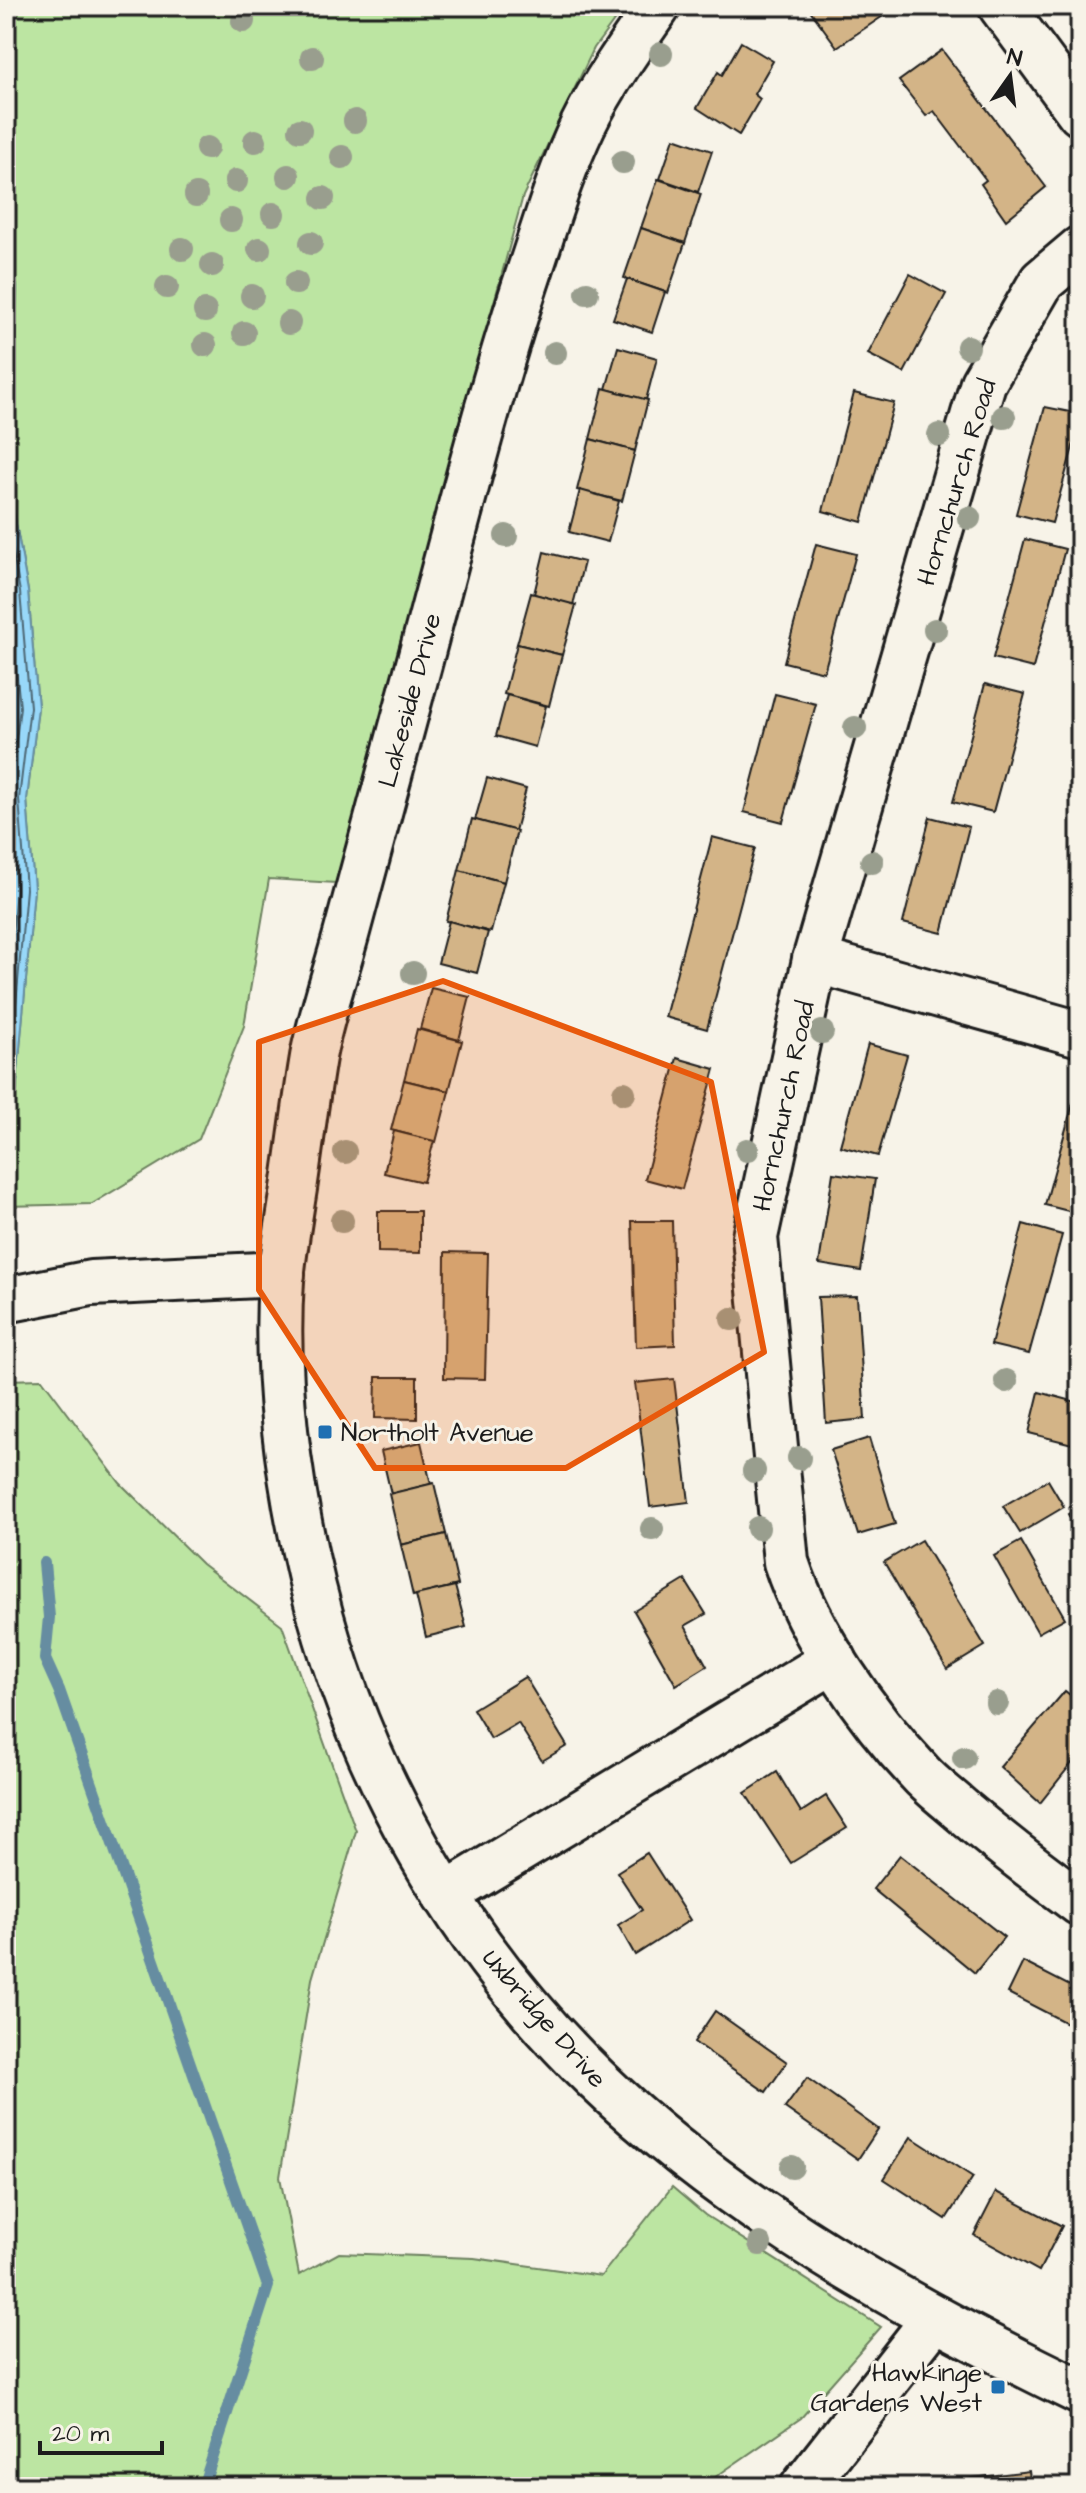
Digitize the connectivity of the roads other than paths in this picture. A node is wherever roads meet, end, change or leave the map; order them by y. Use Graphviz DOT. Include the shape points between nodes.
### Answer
graph roads {
  1 [pos="658,6"];
  2 [pos="1001,6"];
  3 [pos="1080,113"];
  4 [pos="1080,249"];
  5 [pos="815,960"];
  6 [pos="1080,1034"];
  7 [pos="282,1274"];
  8 [pos="6,1300"];
  9 [pos="285,1427"];
  10 [pos="834,1660"];
  11 [pos="445,1895"];
  12 [pos="1080,1903"];
  13 [pos="935,2318"];
  14 [pos="1080,2392"];
  15 [pos="803,2487"];
  1 -- 7 [label="street, Lakeside Drive" via="584,123 508,336 314,1051"];
  2 -- 3 [label="street"];
  4 -- 5 [label="street, Hornchurch Road" via="1042,281 983,383"];
  5 -- 6 [label="street"];
  5 -- 10 [label="street, Hornchurch Road" via="755,1237 786,1562 805,1611"];
  7 -- 8 [label="street" via="91,1283"];
  7 -- 9 [label="street, Lakeside Drive"];
  9 -- 11 [label="street, Uxbridge Drive" via="301,1533 337,1668 385,1787"];
  10 -- 11 [label="street"];
  10 -- 12 [label="street, Hornchurch Road" via="920,1773 1009,1851"];
  11 -- 13 [label="street, Uxbridge Drive" via="535,2014 628,2109 772,2218"];
  13 -- 14 [label="street, Uxbridge Drive"];
  13 -- 15 [label="street"];
}
